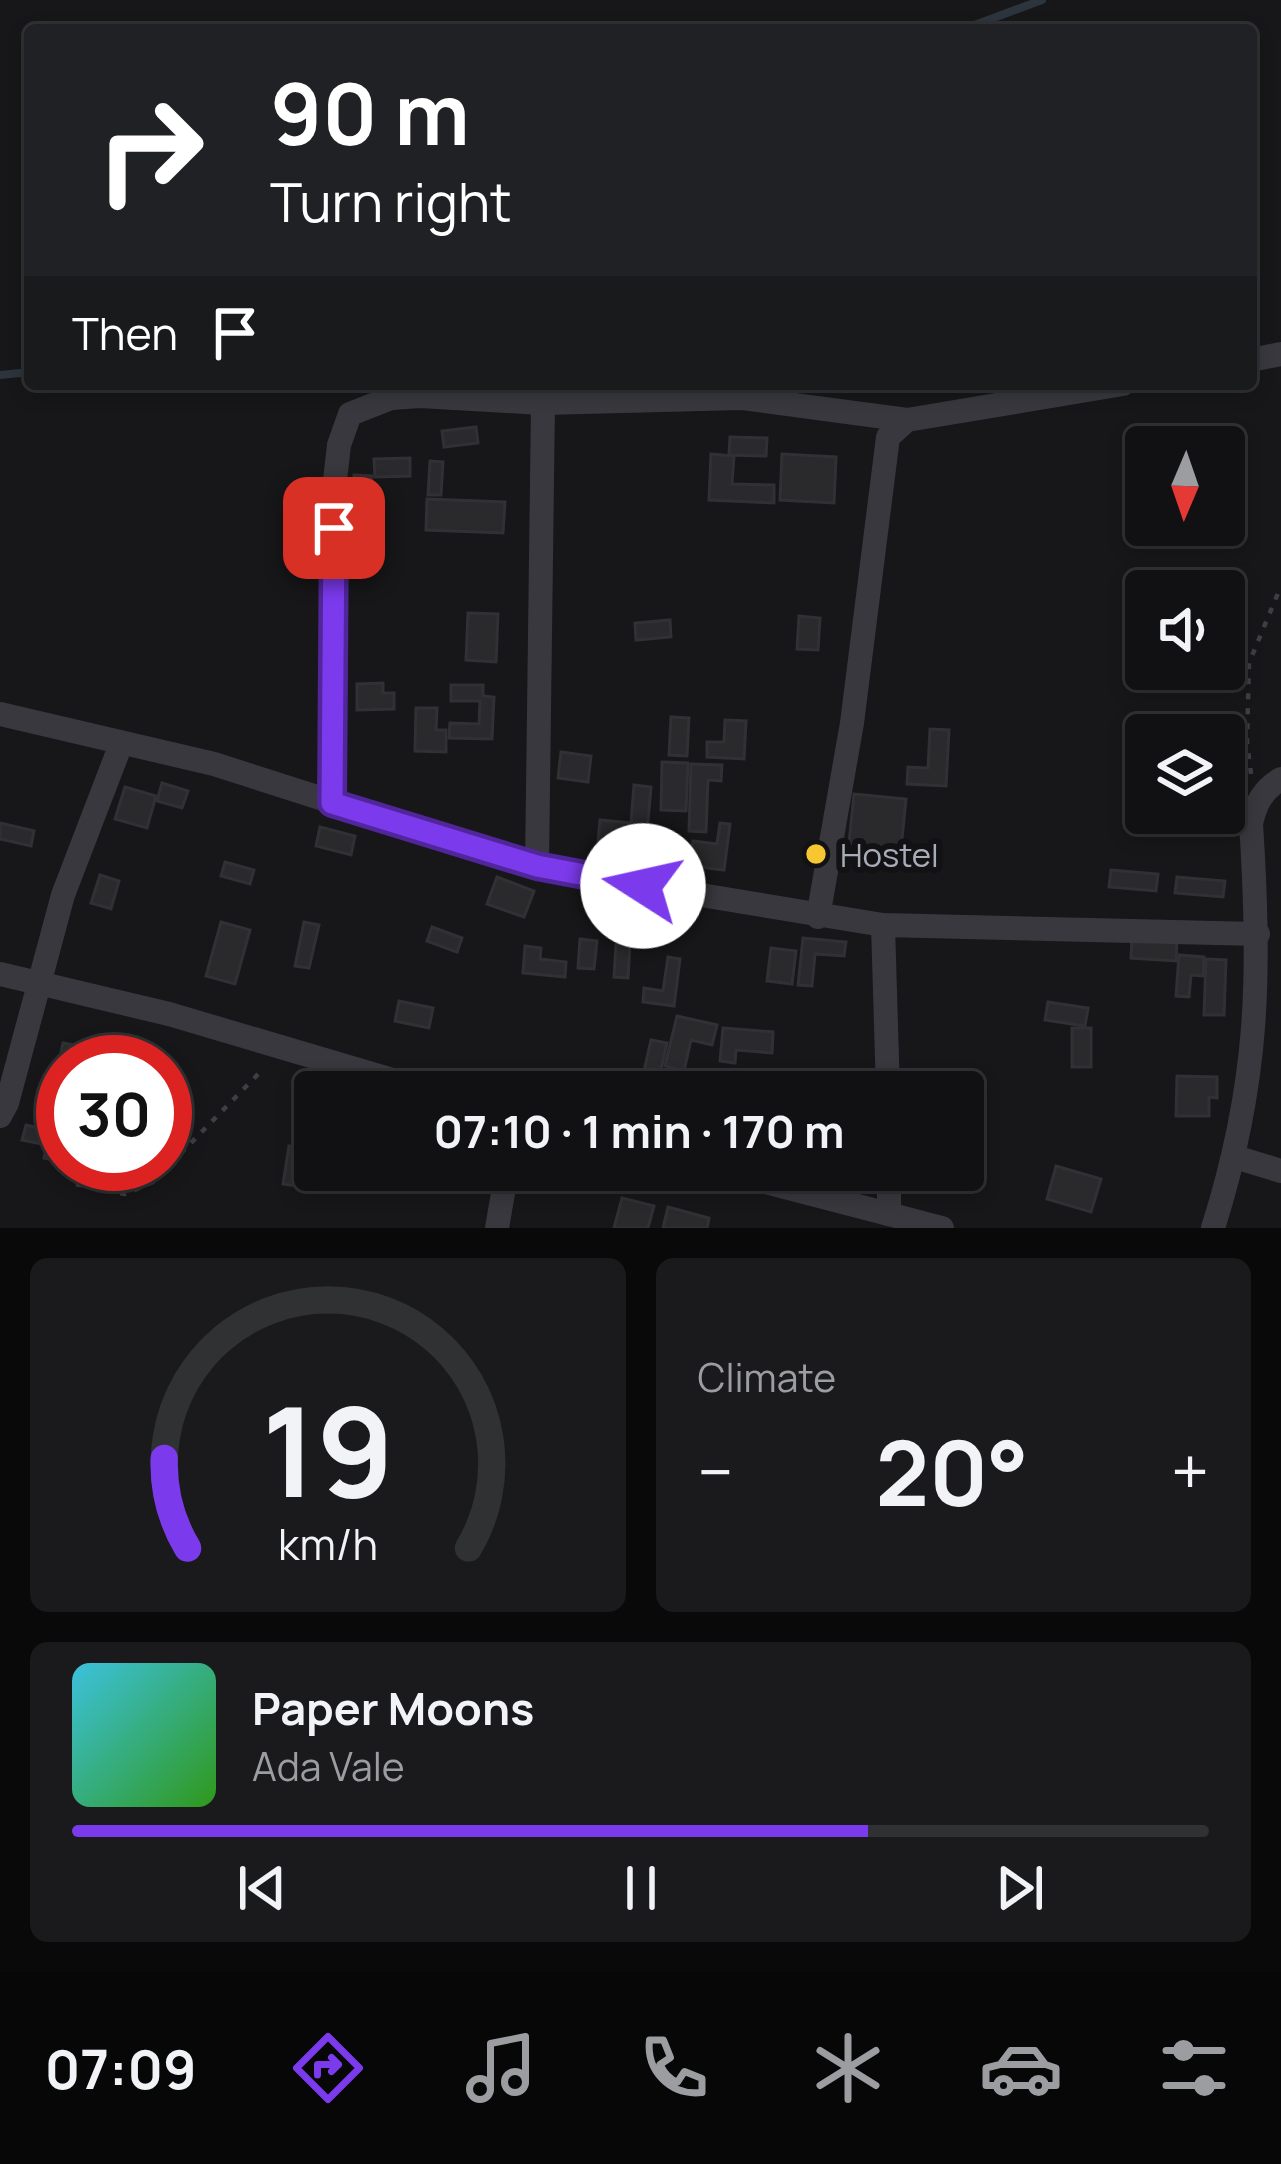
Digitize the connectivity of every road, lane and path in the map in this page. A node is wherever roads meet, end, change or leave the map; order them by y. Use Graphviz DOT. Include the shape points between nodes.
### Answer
graph roads {
  1 [pos="1087,390"];
  2 [pos="543,403"];
  3 [pos="907,420"];
  4 [pos="1281,586"];
  5 [pos="0,713"];
  6 [pos="121,744"];
  7 [pos="1272,786"];
  8 [pos="332,803"];
  9 [pos="537,866"];
  10 [pos="818,916"];
  11 [pos="883,925"];
  12 [pos="1258,934"];
  13 [pos="0,974"];
  14 [pos="37,984"];
  15 [pos="285,1047"];
  16 [pos="364,1071"];
  17 [pos="887,1071"];
  18 [pos="0,1116"];
  19 [pos="192,1142"];
  20 [pos="1235,1157"];
  21 [pos="1281,1171"];
  22 [pos="504,1191"];
  23 [pos="800,1191"];
  24 [pos="889,1191"];
  25 [pos="889,1214"];
  26 [pos="497,1228"];
  27 [pos="942,1228"];
  28 [pos="1213,1228"];
  1 -- 3 [label="street"];
  2 -- 3 [label="street" via="743,398"];
  2 -- 8 [label="street" via="391,398 364,405 344,425 334,489"];
  2 -- 9 [label="street"];
  3 -- 10 [label="street" via="888,437 883,460 852,723"];
  4 -- 7 [label="path" via="1249,663 1250,769 1253,782"];
  5 -- 6 [label="street"];
  6 -- 8 [label="street"];
  6 -- 14 [label="street"];
  7 -- 12 [label="street" via="1251,824"];
  8 -- 9 [label="street"];
  9 -- 10 [label="street"];
  10 -- 11 [label="street"];
  11 -- 12 [label="street"];
  11 -- 17 [label="street"];
  12 -- 20 [label="street" via="1250,1078"];
  13 -- 14 [label="street"];
  14 -- 15 [label="street"];
  14 -- 18 [label="street"];
  15 -- 16 [label="street"];
  15 -- 19 [label="path"];
  20 -- 21 [label="street"];
  20 -- 28 [label="street"];
  22 -- 26 [label="street"];
  23 -- 25 [label="street"];
  24 -- 25 [label="street"];
  25 -- 27 [label="street"];
}
